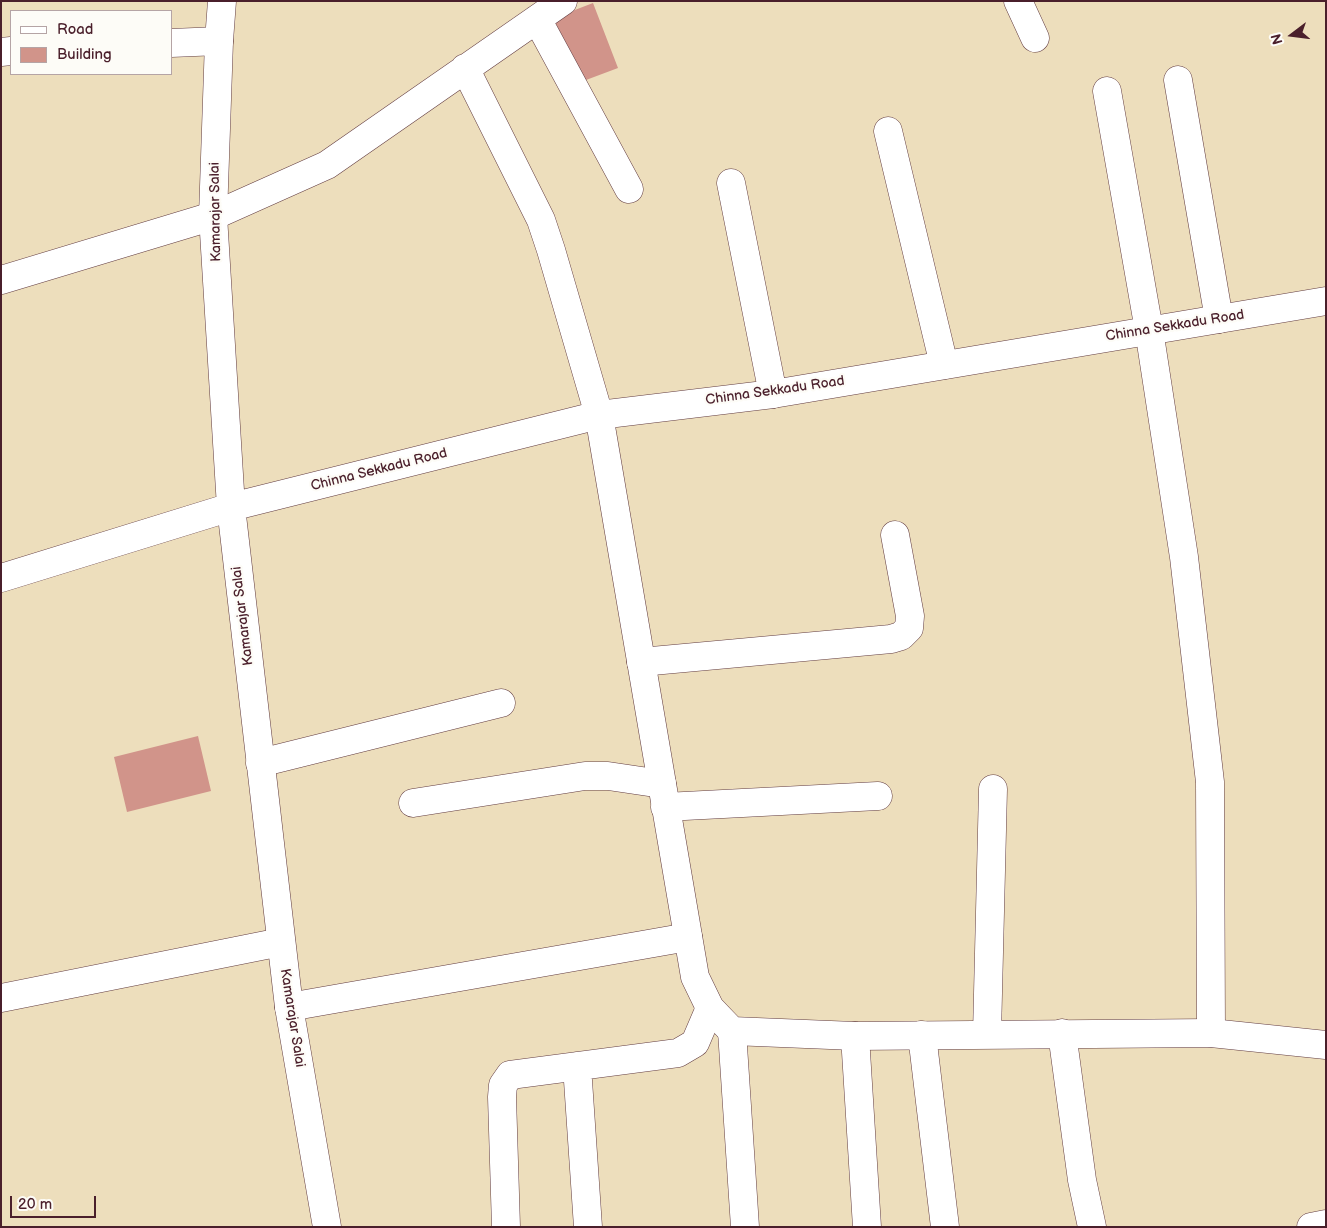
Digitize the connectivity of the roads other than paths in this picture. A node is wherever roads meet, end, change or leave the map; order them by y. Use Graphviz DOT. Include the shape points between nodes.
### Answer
graph roads {
  1 [pos="222,1"];
  2 [pos="563,1"];
  3 [pos="1018,1"];
  4 [pos="537,19"];
  5 [pos="1035,38"];
  6 [pos="219,41"];
  7 [pos="172,43"];
  8 [pos="466,68"];
  9 [pos="1178,80"];
  10 [pos="1107,91"];
  11 [pos="888,131"];
  12 [pos="731,183"];
  13 [pos="629,189"];
  14 [pos="214,216"];
  15 [pos="1,280"];
  16 [pos="1326,301"];
  17 [pos="1219,319"];
  18 [pos="1149,330"];
  19 [pos="944,365"];
  20 [pos="774,394"];
  21 [pos="599,415"];
  22 [pos="230,507"];
  23 [pos="895,535"];
  24 [pos="1,578"];
  25 [pos="641,662"];
  26 [pos="501,703"];
  27 [pos="260,763"];
  28 [pos="993,789"];
  29 [pos="664,795"];
  30 [pos="878,796"];
  31 [pos="413,803"];
  32 [pos="688,937"];
  33 [pos="281,942"];
  34 [pos="1,998"];
  35 [pos="289,1007"];
  36 [pos="710,1008"];
  37 [pos="732,1031"];
  38 [pos="1062,1033"];
  39 [pos="1211,1033"];
  40 [pos="987,1034"];
  41 [pos="922,1035"];
  42 [pos="856,1036"];
  43 [pos="1326,1045"];
  44 [pos="577,1066"];
  45 [pos="1326,1224"];
  46 [pos="327,1227"];
  47 [pos="506,1227"];
  48 [pos="588,1227"];
  49 [pos="745,1227"];
  50 [pos="867,1227"];
  51 [pos="945,1227"];
  52 [pos="1092,1227"];
  53 [pos="1311,1227"];
  1 -- 6 [label="street, Kamarajar Salai"];
  2 -- 4 [label="street"];
  3 -- 5 [label="street"];
  4 -- 8 [label="street"];
  4 -- 13 [label="street"];
  6 -- 7 [label="street"];
  6 -- 14 [label="street, Kamarajar Salai"];
  8 -- 14 [label="street" via="327,165"];
  8 -- 21 [label="street" via="541,220"];
  9 -- 17 [label="street"];
  10 -- 18 [label="street"];
  11 -- 19 [label="street"];
  12 -- 20 [label="street"];
  14 -- 15 [label="street"];
  14 -- 22 [label="street, Kamarajar Salai"];
  16 -- 17 [label="street, Chinna Sekkadu Road"];
  17 -- 18 [label="street, Chinna Sekkadu Road"];
  18 -- 19 [label="street, Chinna Sekkadu Road"];
  18 -- 39 [label="street" via="1184,558 1210,782"];
  19 -- 20 [label="street, Chinna Sekkadu Road"];
  20 -- 21 [label="street, Chinna Sekkadu Road"];
  21 -- 22 [label="street, Chinna Sekkadu Road"];
  21 -- 25 [label="street"];
  22 -- 24 [label="street, Chinna Sekkadu Road"];
  22 -- 27 [label="street, Kamarajar Salai"];
  23 -- 25 [label="street" via="910,616 910,628 901,636"];
  25 -- 29 [label="street"];
  26 -- 27 [label="street"];
  27 -- 33 [label="street, Kamarajar Salai"];
  28 -- 40 [label="street"];
  29 -- 30 [label="street"];
  29 -- 31 [label="street" via="608,776 585,776"];
  29 -- 32 [label="street"];
  32 -- 35 [label="street"];
  32 -- 36 [label="street" via="695,977"];
  33 -- 34 [label="street"];
  33 -- 35 [label="street, Kamarajar Salai"];
  35 -- 46 [label="street, Kamarajar Salai"];
  36 -- 37 [label="street"];
  36 -- 44 [label="street" via="695,1043 688,1049"];
  37 -- 42 [label="street"];
  37 -- 49 [label="street"];
  38 -- 39 [label="street"];
  38 -- 40 [label="street"];
  38 -- 52 [label="street" via="1082,1180"];
  39 -- 43 [label="street"];
  40 -- 41 [label="street"];
  41 -- 42 [label="street"];
  41 -- 51 [label="street"];
  42 -- 50 [label="street"];
  44 -- 47 [label="street" via="510,1075 503,1085"];
  44 -- 48 [label="street"];
  45 -- 53 [label="street"];
}
